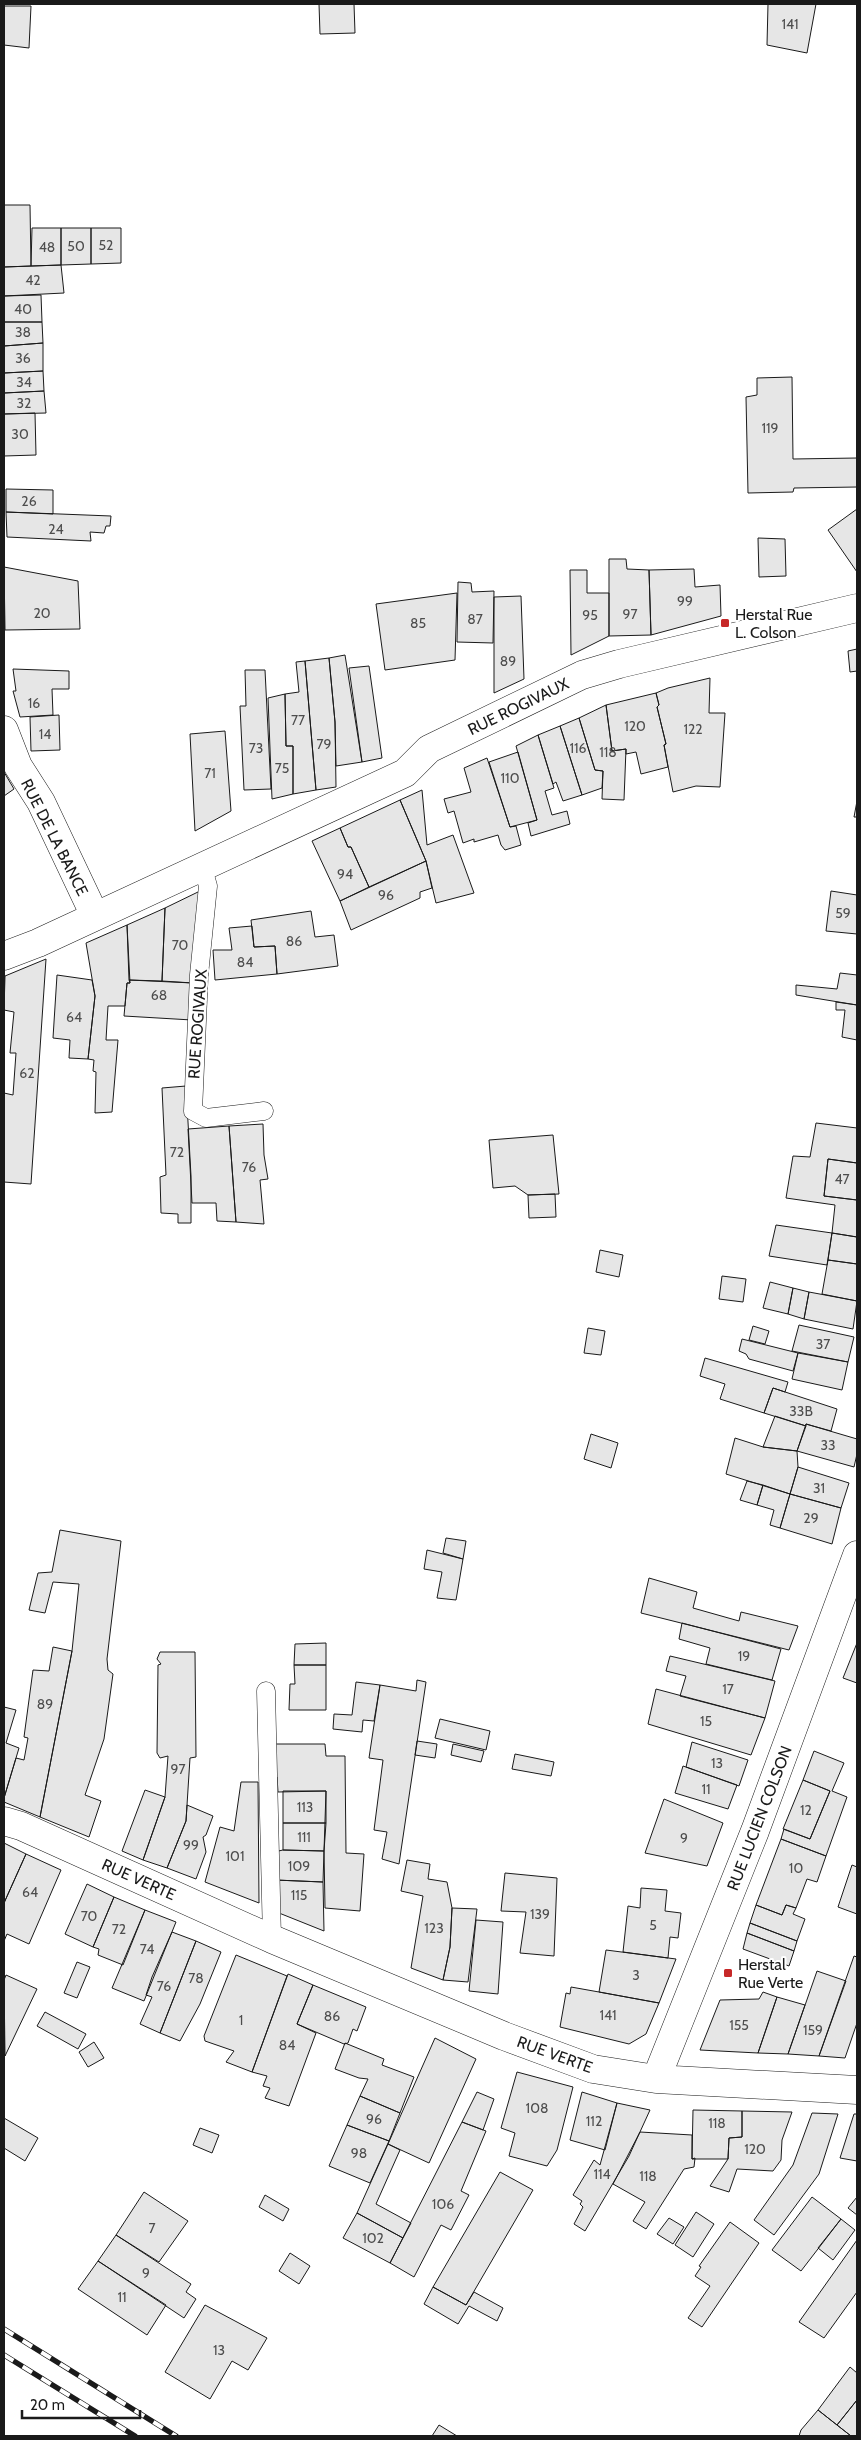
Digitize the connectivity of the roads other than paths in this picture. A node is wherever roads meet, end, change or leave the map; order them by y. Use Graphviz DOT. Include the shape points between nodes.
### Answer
graph roads {
  1 [pos="857,608"];
  2 [pos="4,730"];
  3 [pos="202,865"];
  4 [pos="95,916"];
  5 [pos="4,956"];
  6 [pos="264,1111"];
  7 [pos="857,1555"];
  8 [pos="266,1691"];
  9 [pos="4,1821"];
  10 [pos="272,1939"];
  11 [pos="656,2079"];
  12 [pos="857,2090"];
  1 -- 3 [label="street, RUE ROGIVAUX" via="582,675 429,749 405,773"];
  2 -- 4 [label="street, RUE DE LA BANCE" via="15,760 41,802"];
  3 -- 4 [label="street, RUE ROGIVAUX"];
  3 -- 6 [label="lane, RUE ROGIVAUX" via="208,886 199,975 193,1111 206,1118"];
  4 -- 5 [label="street, RUE ROGIVAUX"];
  7 -- 11 [label="street, RUE LUCIEN COLSON" via="755,1831"];
  8 -- 10 [label="lane"];
  9 -- 10 [label="street, RUE VERTE"];
  10 -- 11 [label="street, RUE VERTE" via="584,2066"];
  11 -- 12 [label="street, RUE VERTE"];
}
